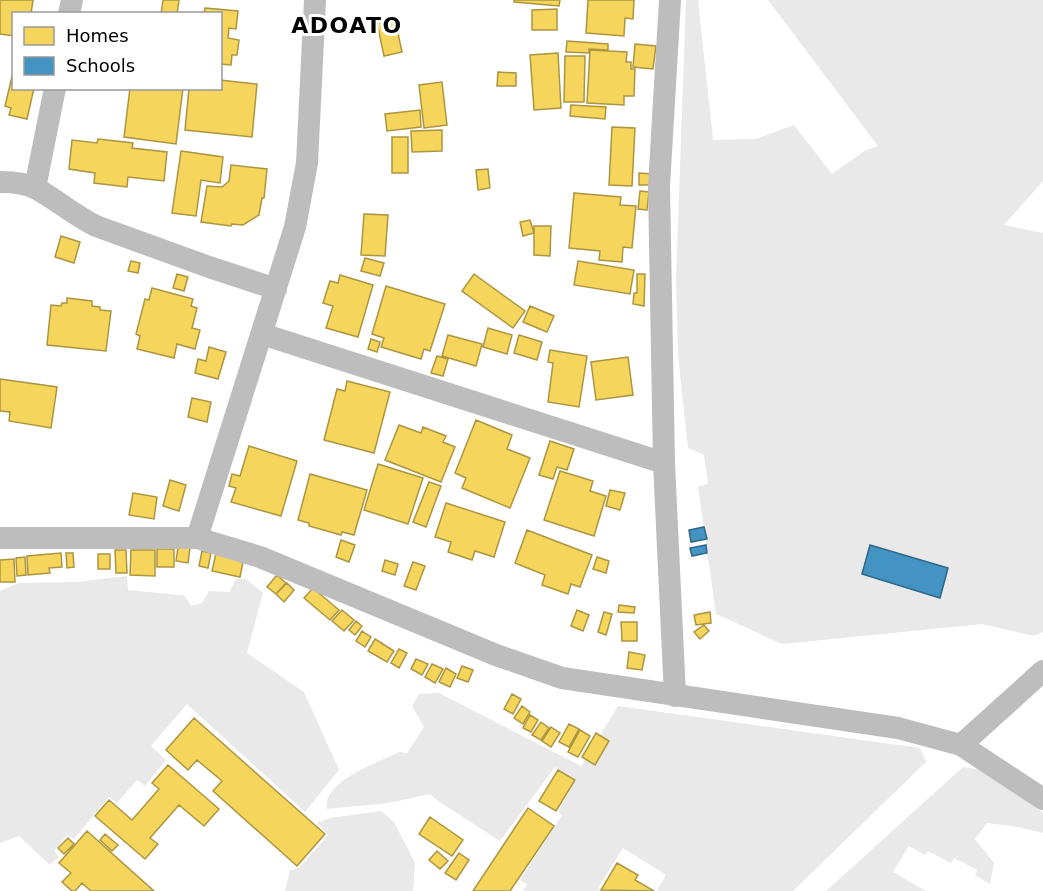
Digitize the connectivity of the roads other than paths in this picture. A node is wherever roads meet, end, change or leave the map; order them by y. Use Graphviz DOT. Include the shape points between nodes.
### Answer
graph roads {
  1 [pos="315,0"];
  2 [pos="669,0"];
  3 [pos="55,90"];
  4 [pos="0,182"];
  5 [pos="35,188"];
  6 [pos="276,289"];
  7 [pos="262,334"];
  8 [pos="664,463"];
  9 [pos="0,538"];
  10 [pos="197,538"];
  11 [pos="1043,671"];
  12 [pos="675,696"];
  13 [pos="961,745"];
  14 [pos="1043,799"];
  1 -- 6 [label="street" via="307,163 295,227"];
  2 -- 8 [label="street" via="659,186"];
  3 -- 5 [label="street"];
  4 -- 5 [label="street"];
  5 -- 6 [label="street" via="96,226"];
  6 -- 7 [label="street"];
  7 -- 8 [label="street"];
  7 -- 10 [label="street"];
  8 -- 12 [label="street"];
  9 -- 10 [label="street"];
  10 -- 12 [label="street" via="260,557 496,655 562,678"];
  11 -- 13 [label="street"];
  12 -- 13 [label="street" via="898,728"];
  13 -- 14 [label="street"];
}
